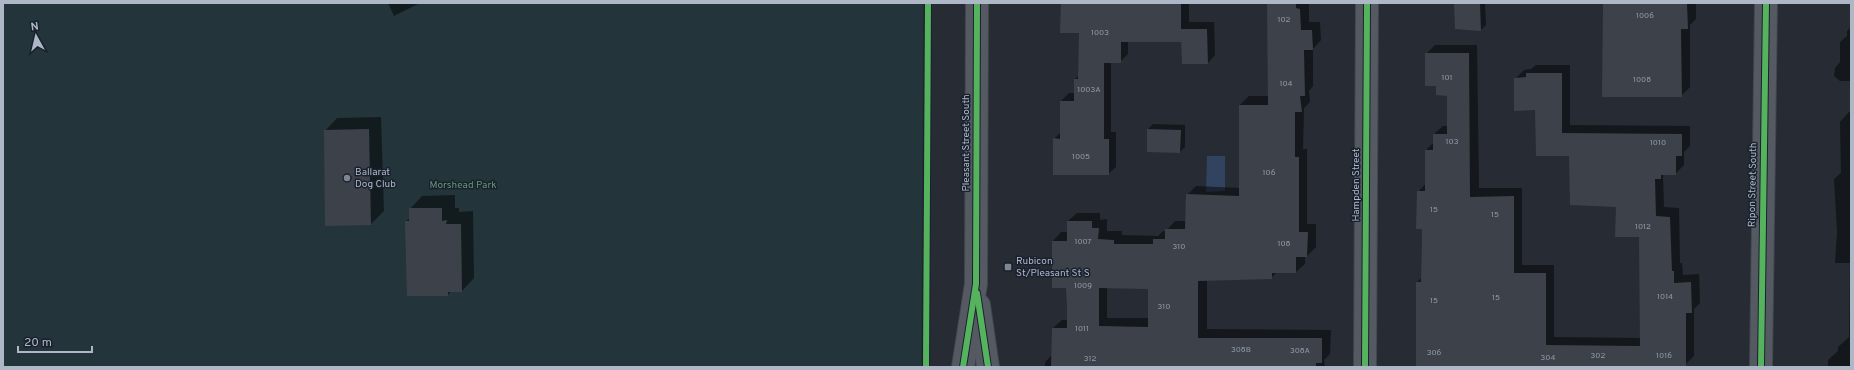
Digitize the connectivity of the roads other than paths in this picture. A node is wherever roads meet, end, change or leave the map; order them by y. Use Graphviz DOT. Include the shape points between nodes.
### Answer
graph roads {
  1 [pos="977,3"];
  2 [pos="1367,3"];
  3 [pos="1766,3"];
  4 [pos="976,284"];
  5 [pos="963,367"];
  6 [pos="988,367"];
  7 [pos="1365,367"];
  8 [pos="1761,367"];
  1 -- 4 [label="street, Pleasant Street South"];
  2 -- 7 [label="street, Hampden Street"];
  3 -- 8 [label="street, Ripon Street South"];
  4 -- 5 [label="street, Pleasant Street South"];
  4 -- 6 [label="street, Pleasant Street South"];
}
